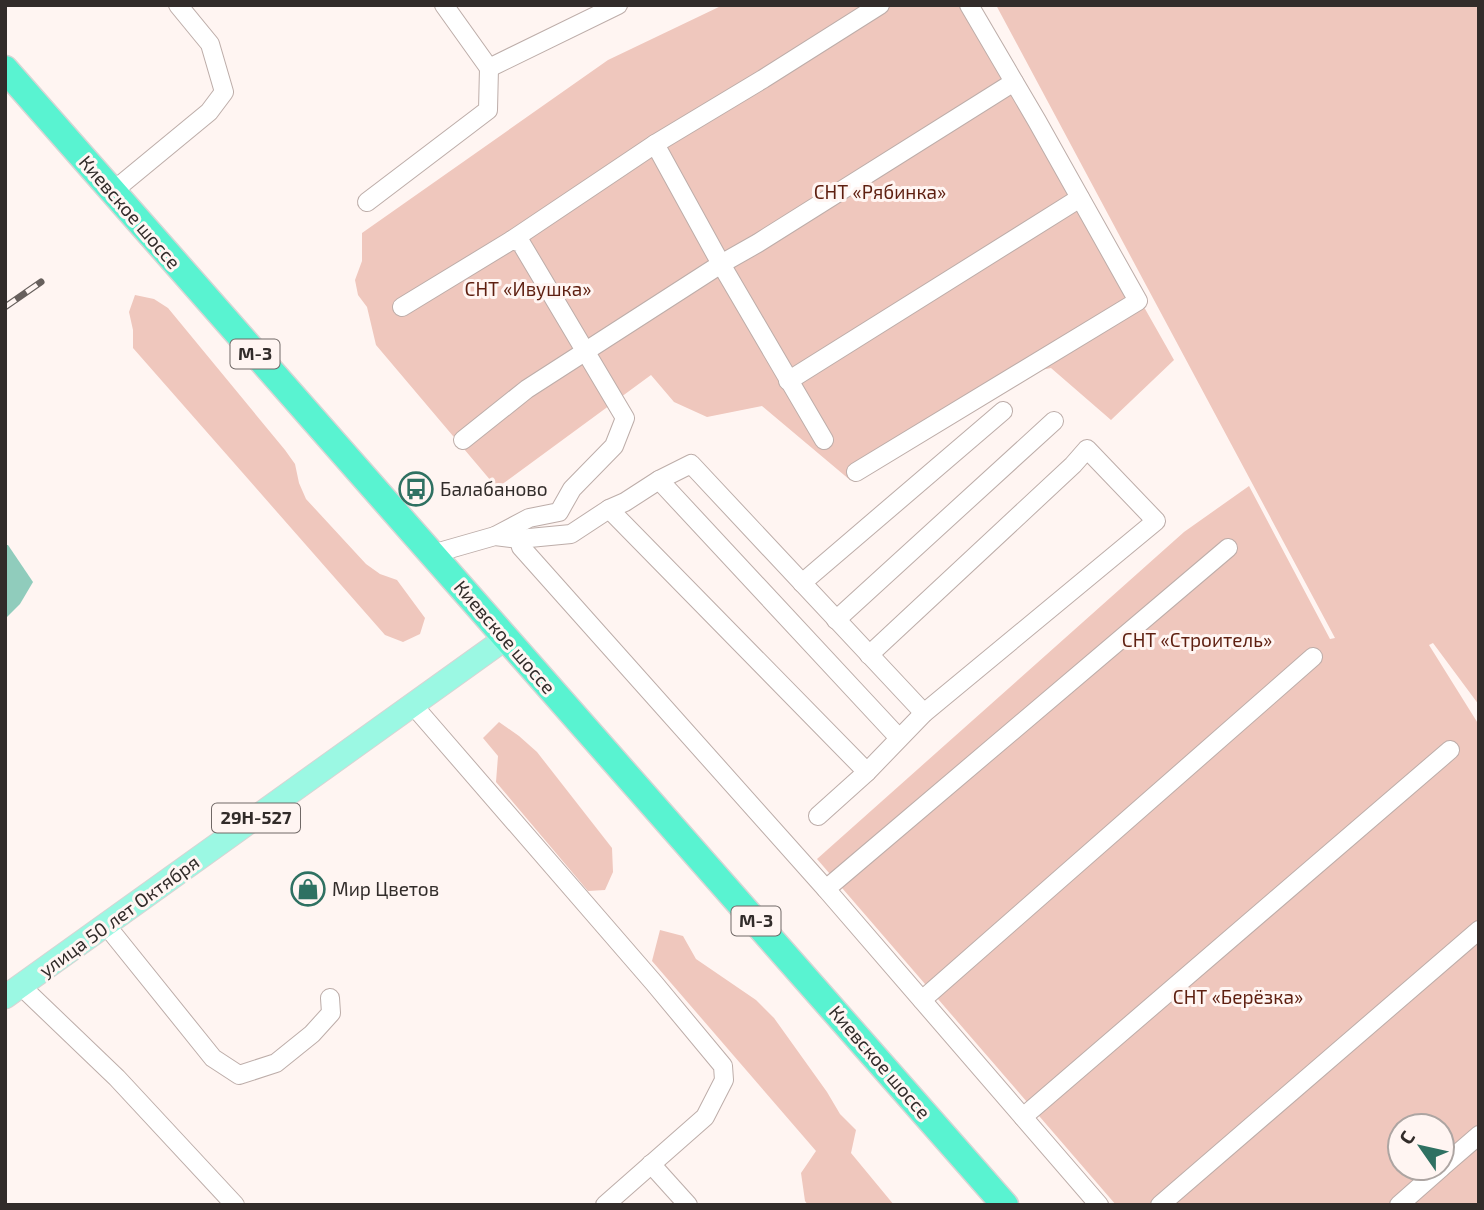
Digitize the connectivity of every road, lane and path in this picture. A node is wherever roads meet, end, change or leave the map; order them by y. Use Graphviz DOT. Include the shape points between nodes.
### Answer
graph roads {
  1 [pos="178,5"];
  2 [pos="444,5"];
  3 [pos="618,5"];
  4 [pos="880,5"];
  5 [pos="969,5"];
  6 [pos="489,68"];
  7 [pos="5,69"];
  8 [pos="1014,82"];
  9 [pos="655,144"];
  10 [pos="112,192"];
  11 [pos="1080,198"];
  12 [pos="368,202"];
  13 [pos="512,240"];
  14 [pos="721,264"];
  15 [pos="402,307"];
  16 [pos="586,350"];
  17 [pos="788,381"];
  18 [pos="1003,411"];
  19 [pos="1054,421"];
  20 [pos="463,439"];
  21 [pos="824,440"];
  22 [pos="856,472"];
  23 [pos="659,480"];
  24 [pos="609,509"];
  25 [pos="495,536"];
  26 [pos="519,539"];
  27 [pos="1228,548"];
  28 [pos="432,554"];
  29 [pos="802,583"];
  30 [pos="836,620"];
  31 [pos="506,638"];
  32 [pos="869,655"];
  33 [pos="1313,657"];
  34 [pos="413,705"];
  35 [pos="924,713"];
  36 [pos="899,738"];
  37 [pos="1450,750"];
  38 [pos="867,772"];
  39 [pos="818,816"];
  40 [pos="826,889"];
  41 [pos="106,925"];
  42 [pos="1479,930"];
  43 [pos="13,992"];
  44 [pos="330,998"];
  45 [pos="922,1000"];
  46 [pos="1023,1117"];
  47 [pos="1479,1135"];
  48 [pos="1456,1154"];
  49 [pos="651,1164"];
  50 [pos="1424,1182"];
  51 [pos="235,1205"];
  52 [pos="605,1205"];
  53 [pos="688,1205"];
  54 [pos="1005,1205"];
  55 [pos="1099,1205"];
  56 [pos="1160,1205"];
  57 [pos="1399,1205"];
  1 -- 10 [label="street" via="210,44 224,92 209,111"];
  2 -- 6 [label="street"];
  3 -- 6 [label="street"];
  4 -- 9 [label="street"];
  5 -- 8 [label="street"];
  6 -- 12 [label="street" via="488,110"];
  7 -- 10 [label="highway, Киевское шоссе / М-3"];
  8 -- 11 [label="street"];
  8 -- 14 [label="street"];
  9 -- 13 [label="street"];
  9 -- 14 [label="street"];
  10 -- 28 [label="highway, Киевское шоссе / М-3"];
  11 -- 17 [label="street"];
  11 -- 22 [label="street" via="1138,301"];
  13 -- 15 [label="street"];
  13 -- 16 [label="street" via="521,243"];
  14 -- 16 [label="street"];
  14 -- 17 [label="street"];
  16 -- 20 [label="street"];
  16 -- 25 [label="street" via="625,418 614,446 572,489 559,512 529,519"];
  17 -- 21 [label="street"];
  18 -- 29 [label="street"];
  19 -- 30 [label="street"];
  23 -- 24 [label="street"];
  23 -- 29 [label="street" via="691,464"];
  23 -- 36 [label="street"];
  24 -- 26 [label="street" via="570,534"];
  24 -- 38 [label="street"];
  25 -- 26 [label="street"];
  25 -- 28 [label="street"];
  26 -- 40 [label="street" via="521,547"];
  27 -- 40 [label="street"];
  28 -- 31 [label="highway, Киевское шоссе / М-3"];
  29 -- 30 [label="street"];
  30 -- 32 [label="street"];
  31 -- 34 [label="main road, улица 50 лет Октября / 29Н-527"];
  31 -- 54 [label="highway, Киевское шоссе / М-3"];
  32 -- 35 [label="street"];
  32 -- 35 [label="street" via="1087,449 1156,521"];
  33 -- 45 [label="street"];
  34 -- 41 [label="main road, улица 50 лет Октября / 29Н-527"];
  34 -- 49 [label="street" via="723,1066 724,1080 705,1117"];
  35 -- 36 [label="street"];
  36 -- 38 [label="street"];
  37 -- 46 [label="street"];
  38 -- 39 [label="street"];
  40 -- 45 [label="street"];
  41 -- 43 [label="main road, улица 50 лет Октября / 29Н-527"];
  41 -- 44 [label="street" via="213,1058 239,1075 276,1063 312,1034 331,1013"];
  42 -- 56 [label="street"];
  43 -- 51 [label="street" via="117,1078"];
  45 -- 46 [label="street"];
  46 -- 55 [label="street"];
  47 -- 48 [label="street"];
  49 -- 52 [label="street"];
  49 -- 53 [label="street"];
  50 -- 57 [label="street"];
}
